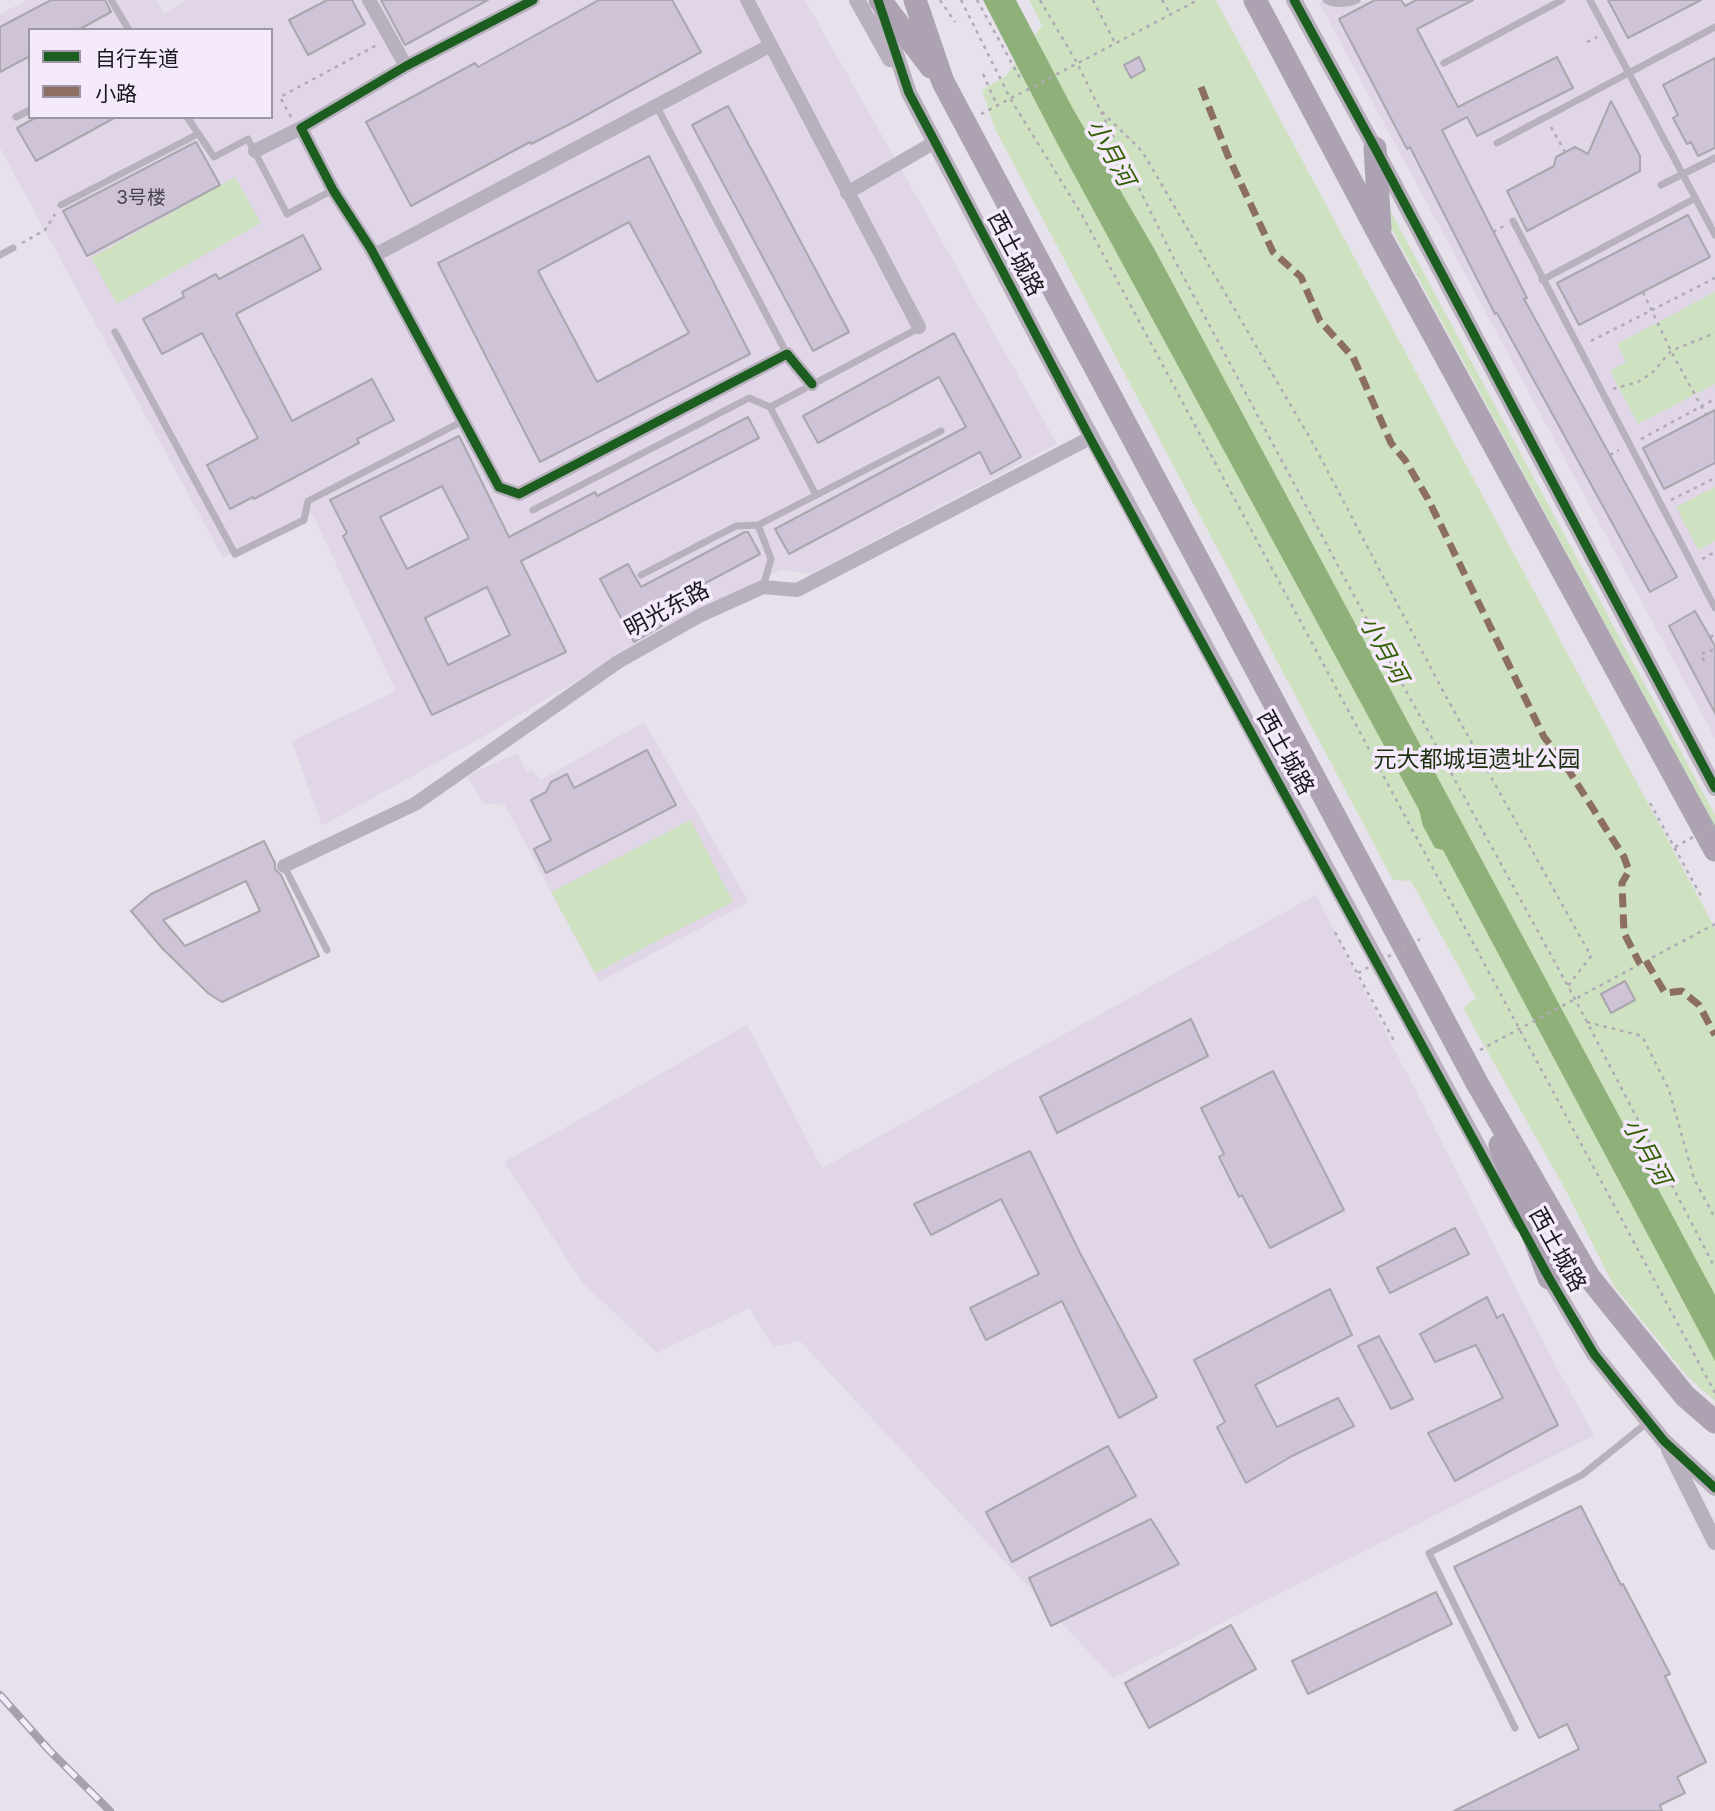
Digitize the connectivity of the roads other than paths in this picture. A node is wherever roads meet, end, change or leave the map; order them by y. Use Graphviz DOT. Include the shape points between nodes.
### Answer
graph roads {
  1 [pos="111,0"];
  2 [pos="369,0"];
  3 [pos="533,0"];
  4 [pos="747,0"];
  5 [pos="857,0"];
  6 [pos="879,0"];
  7 [pos="915,0"];
  8 [pos="1255,0"];
  9 [pos="1294,0"];
  10 [pos="1326,0"];
  11 [pos="1357,0"];
  12 [pos="1562,0"];
  13 [pos="1590,0"];
  14 [pos="1715,27"];
  15 [pos="128,28"];
  16 [pos="771,45"];
  17 [pos="1444,63"];
  18 [pos="406,66"];
  19 [pos="1628,71"];
  20 [pos="943,82"];
  21 [pos="909,93"];
  22 [pos="657,107"];
  23 [pos="28,111"];
  24 [pos="16,117"];
  25 [pos="188,119"];
  26 [pos="299,129"];
  27 [pos="198,134"];
  28 [pos="935,142"];
  29 [pos="1497,143"];
  30 [pos="1375,148"];
  31 [pos="255,152"];
  32 [pos="1715,158"];
  33 [pos="1682,175"];
  34 [pos="1661,185"];
  35 [pos="332,190"];
  36 [pos="848,193"];
  37 [pos="1694,199"];
  38 [pos="61,205"];
  39 [pos="1513,221"];
  40 [pos="1715,234"];
  41 [pos="1380,236"];
  42 [pos="13,247"];
  43 [pos="0,255"];
  44 [pos="375,255"];
  45 [pos="1542,280"];
  46 [pos="919,327"];
  47 [pos="116,332"];
  48 [pos="787,354"];
  49 [pos="812,384"];
  50 [pos="770,407"];
  51 [pos="463,421"];
  52 [pos="941,430"];
  53 [pos="1090,438"];
  54 [pos="816,495"];
  55 [pos="533,510"];
  56 [pos="758,525"];
  57 [pos="640,575"];
  58 [pos="763,587"];
  59 [pos="1715,608"];
  60 [pos="1715,788"];
  61 [pos="1715,850"];
  62 [pos="284,866"];
  63 [pos="327,950"];
  64 [pos="1477,1083"];
  65 [pos="1549,1278"];
  66 [pos="1648,1421"];
  67 [pos="1715,1422"];
  68 [pos="1664,1441"];
  69 [pos="1715,1488"];
  70 [pos="1715,1542"];
  71 [pos="1515,1728"];
  1 -- 15 [label="lane"];
  2 -- 18 [label="street"];
  3 -- 18 [label="street"];
  4 -- 16 [label="street"];
  5 -- 21 [label="street"];
  6 -- 20 [label="highway"];
  6 -- 21 [label="street, 西土城路"];
  7 -- 20 [label="highway"];
  8 -- 41 [label="highway"];
  9 -- 30 [label="street"];
  10 -- 11 [label="lane"];
  12 -- 17 [label="lane"];
  13 -- 19 [label="lane"];
  14 -- 19 [label="lane"];
  16 -- 22 [label="street"];
  16 -- 36 [label="street"];
  18 -- 26 [label="street"];
  19 -- 29 [label="lane"];
  19 -- 33 [label="lane"];
  20 -- 64 [label="highway"];
  21 -- 28 [label="street, 西土城路"];
  22 -- 44 [label="street"];
  22 -- 48 [label="lane"];
  23 -- 24 [label="lane"];
  25 -- 27 [label="lane"];
  26 -- 31 [label="street"];
  26 -- 35 [label="street"];
  27 -- 31 [label="lane" via="214,157 248,139"];
  27 -- 38 [label="lane"];
  28 -- 36 [label="street"];
  28 -- 53 [label="street, 西土城路"];
  30 -- 41 [label="highway"];
  30 -- 60 [label="street"];
  31 -- 35 [label="lane" via="288,214"];
  32 -- 33 [label="lane"];
  33 -- 34 [label="lane"];
  33 -- 37 [label="lane"];
  35 -- 44 [label="street"];
  36 -- 46 [label="street"];
  37 -- 40 [label="lane"];
  37 -- 45 [label="lane"];
  39 -- 45 [label="lane"];
  41 -- 61 [label="highway"];
  42 -- 43 [label="lane"];
  44 -- 51 [label="street"];
  45 -- 59 [label="lane"];
  46 -- 49 [label="lane"];
  47 -- 51 [label="lane" via="235,555 304,520 308,501"];
  48 -- 49 [label="street"];
  48 -- 51 [label="street" via="519,494 499,487"];
  49 -- 50 [label="lane"];
  50 -- 54 [label="lane"];
  50 -- 55 [label="lane" via="749,398"];
  52 -- 54 [label="lane"];
  53 -- 58 [label="street, 明光东路" via="797,590"];
  53 -- 65 [label="street, 西土城路"];
  54 -- 56 [label="lane"];
  56 -- 57 [label="lane" via="736,526"];
  56 -- 58 [label="lane" via="771,558"];
  58 -- 62 [label="street, 明光东路" via="701,615 618,662 415,804"];
  62 -- 63 [label="lane"];
  64 -- 65 [label="highway"];
  64 -- 67 [label="highway" via="1589,1277 1685,1396"];
  65 -- 66 [label="street, 西土城路" via="1594,1354"];
  66 -- 68 [label="street, 西土城路"];
  66 -- 71 [label="lane" via="1582,1475 1429,1553"];
  68 -- 69 [label="street, 西土城路"];
  68 -- 70 [label="street"];
}
